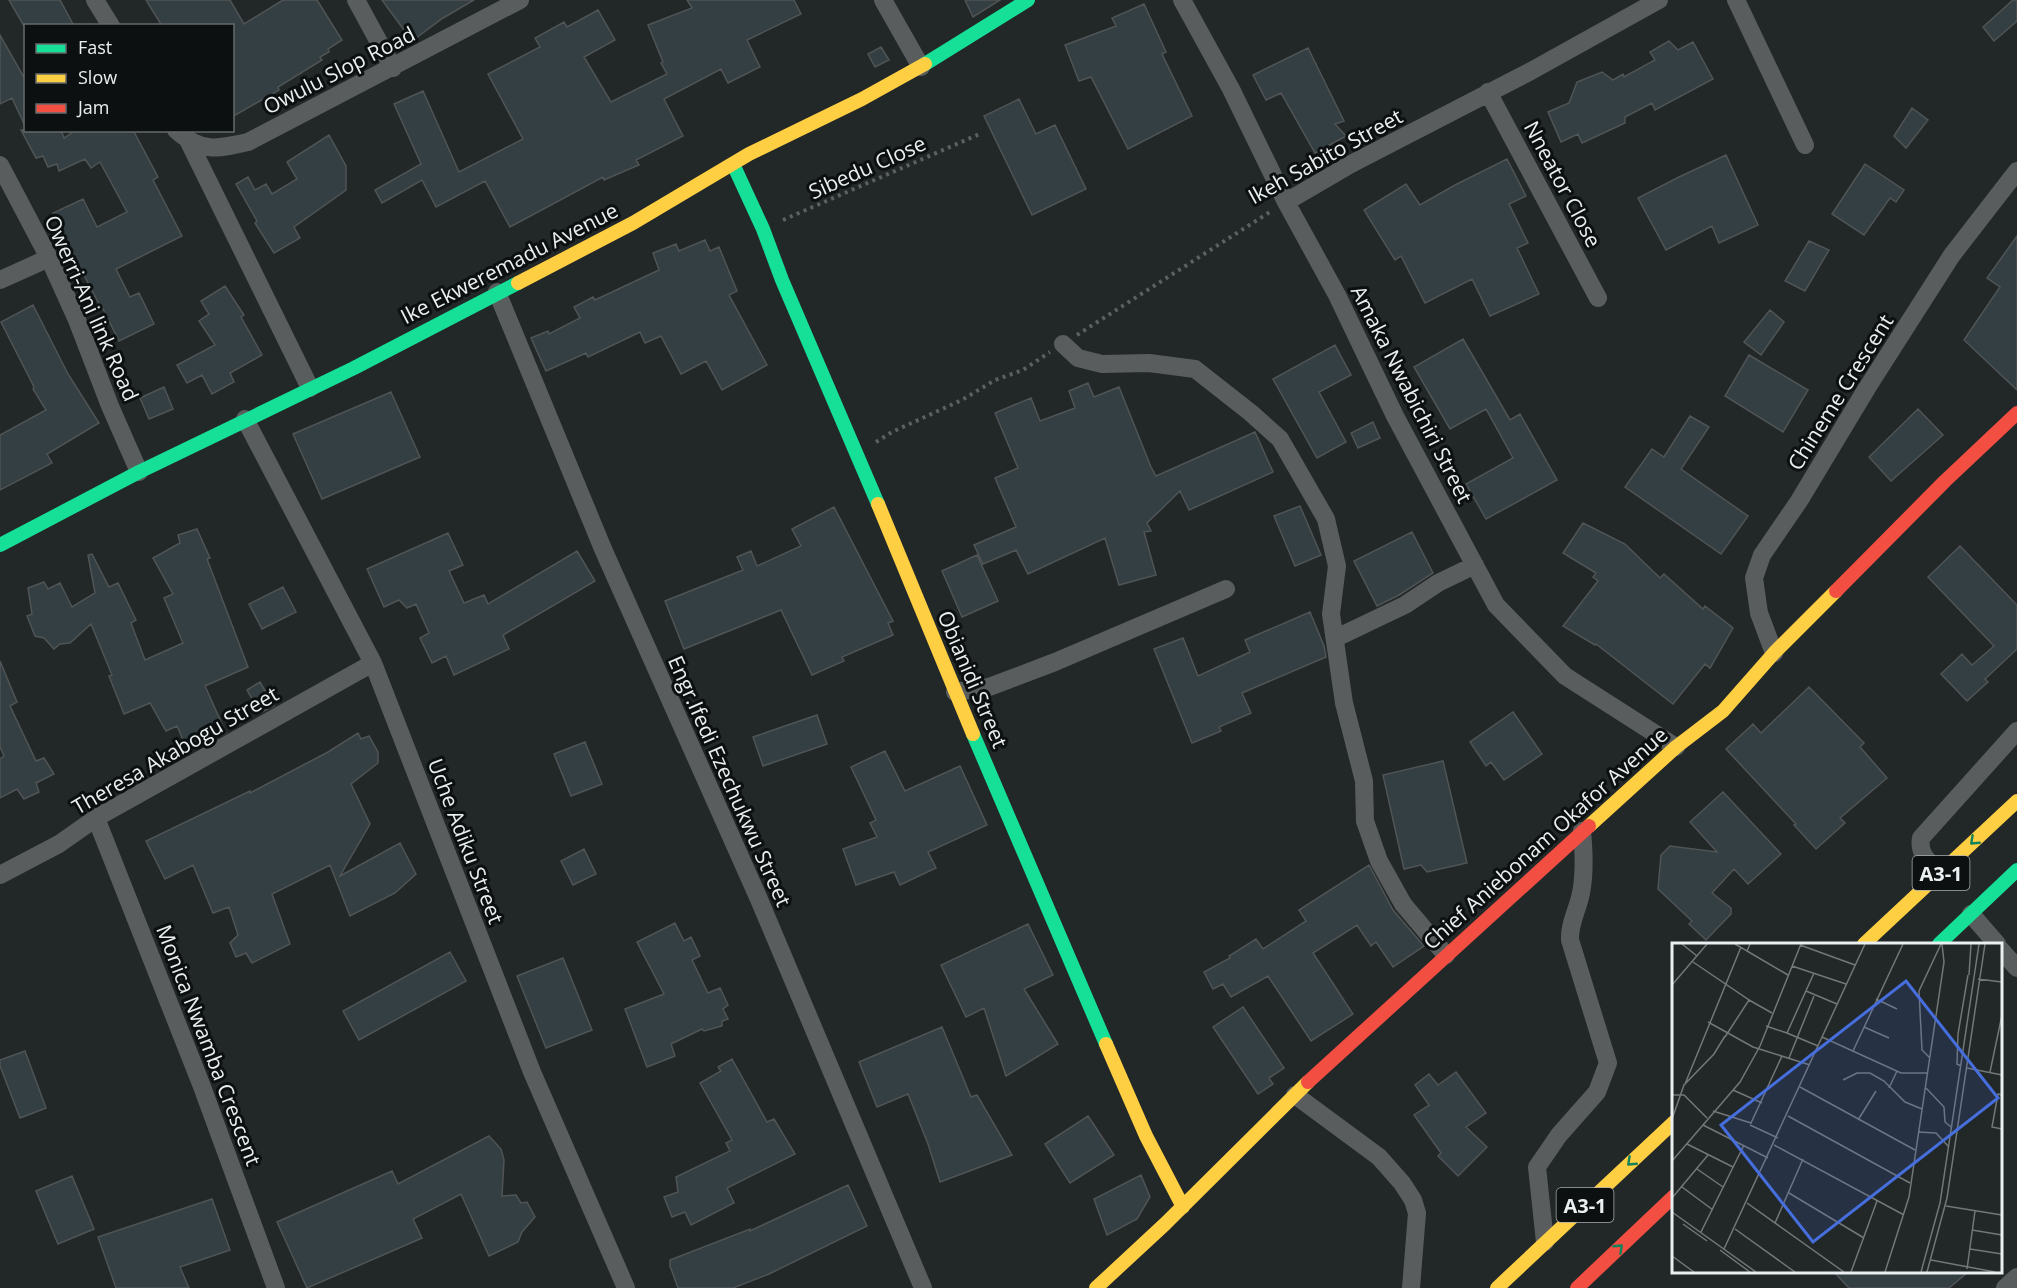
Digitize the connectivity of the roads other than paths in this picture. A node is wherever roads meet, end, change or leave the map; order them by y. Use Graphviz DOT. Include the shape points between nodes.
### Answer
graph roads {
  1 [pos="95,0"];
  2 [pos="356,0"];
  3 [pos="520,0"];
  4 [pos="883,0"];
  5 [pos="1028,0"];
  6 [pos="1182,0"];
  7 [pos="1659,0"];
  8 [pos="1736,0"];
  9 [pos="110,24"];
  10 [pos="921,67"];
  11 [pos="393,68"];
  12 [pos="1488,92"];
  13 [pos="183,136"];
  14 [pos="1805,145"];
  15 [pos="733,164"];
  16 [pos="0,165"];
  17 [pos="2017,171"];
  18 [pos="1286,202"];
  19 [pos="49,258"];
  20 [pos="0,280"];
  21 [pos="497,292"];
  22 [pos="1598,298"];
  23 [pos="1063,344"];
  24 [pos="310,388"];
  25 [pos="2017,413"];
  26 [pos="245,419"];
  27 [pos="139,472"];
  28 [pos="0,545"];
  29 [pos="1475,565"];
  30 [pos="1226,589"];
  31 [pos="1336,638"];
  32 [pos="1774,653"];
  33 [pos="373,663"];
  34 [pos="955,692"];
  35 [pos="2017,731"];
  36 [pos="1676,747"];
  37 [pos="2017,801"];
  38 [pos="96,819"];
  39 [pos="1582,831"];
  40 [pos="2017,870"];
  41 [pos="1939,874"];
  42 [pos="0,875"];
  43 [pos="1971,914"];
  44 [pos="1866,943"];
  45 [pos="1941,943"];
  46 [pos="1995,943"];
  47 [pos="2002,950"];
  48 [pos="1446,955"];
  49 [pos="2017,968"];
  50 [pos="1295,1095"];
  51 [pos="1672,1124"];
  52 [pos="1672,1198"];
  53 [pos="1183,1207"];
  54 [pos="1545,1242"];
  55 [pos="2017,1277"];
  56 [pos="276,1288"];
  57 [pos="626,1288"];
  58 [pos="923,1288"];
  59 [pos="1096,1288"];
  60 [pos="1411,1288"];
  61 [pos="1497,1288"];
  62 [pos="1577,1288"];
  63 [pos="2005,1288"];
  1 -- 9 [label="street"];
  2 -- 11 [label="street"];
  3 -- 11 [label="street, Owulu Slop Road"];
  4 -- 10 [label="street"];
  5 -- 10 [label="main road, Ike Ekweremadu Avenue"];
  6 -- 18 [label="street, Amaka Nwabichiri Street" via="1231,88"];
  7 -- 12 [label="street, Ikeh Sabito Street"];
  8 -- 14 [label="street"];
  10 -- 15 [label="main road, Ike Ekweremadu Avenue"];
  11 -- 13 [label="street, Owulu Slop Road" via="248,142 208,148"];
  12 -- 18 [label="street, Ikeh Sabito Street"];
  12 -- 22 [label="street, Nneator Close"];
  13 -- 24 [label="street"];
  15 -- 21 [label="main road, Ike Ekweremadu Avenue" via="633,223"];
  15 -- 34 [label="main road, Obianidi Street"];
  16 -- 19 [label="street, Owerri-Ani link Road"];
  17 -- 32 [label="street, Chineme Crescent" via="1952,255 1762,555 1755,578 1760,613"];
  18 -- 29 [label="street, Amaka Nwabichiri Street"];
  19 -- 20 [label="street"];
  19 -- 27 [label="street, Owerri-Ani link Road"];
  21 -- 24 [label="main road, Ike Ekweremadu Avenue"];
  21 -- 58 [label="street, Engr.Ifedi Ezechukwu Street" via="603,549 758,897"];
  23 -- 31 [label="street" via="1078,358 1102,363 1149,363 1195,369 1280,439 1326,519 1337,566 1331,614"];
  24 -- 26 [label="main road, Ike Ekweremadu Avenue"];
  25 -- 32 [label="main road, Chief Aniebonam Okafor Avenue"];
  26 -- 27 [label="main road, Ike Ekweremadu Avenue"];
  26 -- 33 [label="street, Uche Adiku Street"];
  27 -- 28 [label="main road, Ike Ekweremadu Avenue"];
  29 -- 31 [label="street"];
  29 -- 36 [label="street, Amaka Nwabichiri Street" via="1496,605 1565,676"];
  30 -- 34 [label="street" via="989,687"];
  31 -- 48 [label="street" via="1344,703 1364,781 1365,821 1379,861 1403,904"];
  32 -- 36 [label="main road, Chief Aniebonam Okafor Avenue" via="1723,711"];
  33 -- 38 [label="street, Theresa Akabogu Street"];
  33 -- 57 [label="street, Uche Adiku Street" via="532,1072"];
  34 -- 53 [label="main road, Obianidi Street" via="1146,1136"];
  35 -- 41 [label="street" via="1921,838 1921,852"];
  36 -- 39 [label="main road, Chief Aniebonam Okafor Avenue"];
  37 -- 41 [label="main road, A3-1, one-way"];
  38 -- 42 [label="street, Theresa Akabogu Street"];
  38 -- 56 [label="street, Monica Nwamba Crescent" via="201,1084"];
  39 -- 48 [label="main road, Chief Aniebonam Okafor Avenue"];
  39 -- 54 [label="street" via="1581,892 1570,940 1608,1063 1597,1092 1537,1167"];
  40 -- 43 [label="main road, A3-1"];
  41 -- 44 [label="main road, A3-1"];
  43 -- 45 [label="main road, A3-1"];
  43 -- 46 [label="street"];
  47 -- 49 [label="street"];
  48 -- 50 [label="main road, Chief Aniebonam Okafor Avenue"];
  50 -- 53 [label="main road, Chief Aniebonam Okafor Avenue"];
  50 -- 60 [label="street" via="1379,1157 1413,1200 1417,1213"];
  51 -- 54 [label="main road, A3-1, one-way"];
  62 -- 52 [label="main road, A3-1, one-way"];
  53 -- 59 [label="main road, Chief Aniebonam Okafor Avenue"];
  54 -- 61 [label="main road, A3-1"];
  55 -- 63 [label="street"];
}
